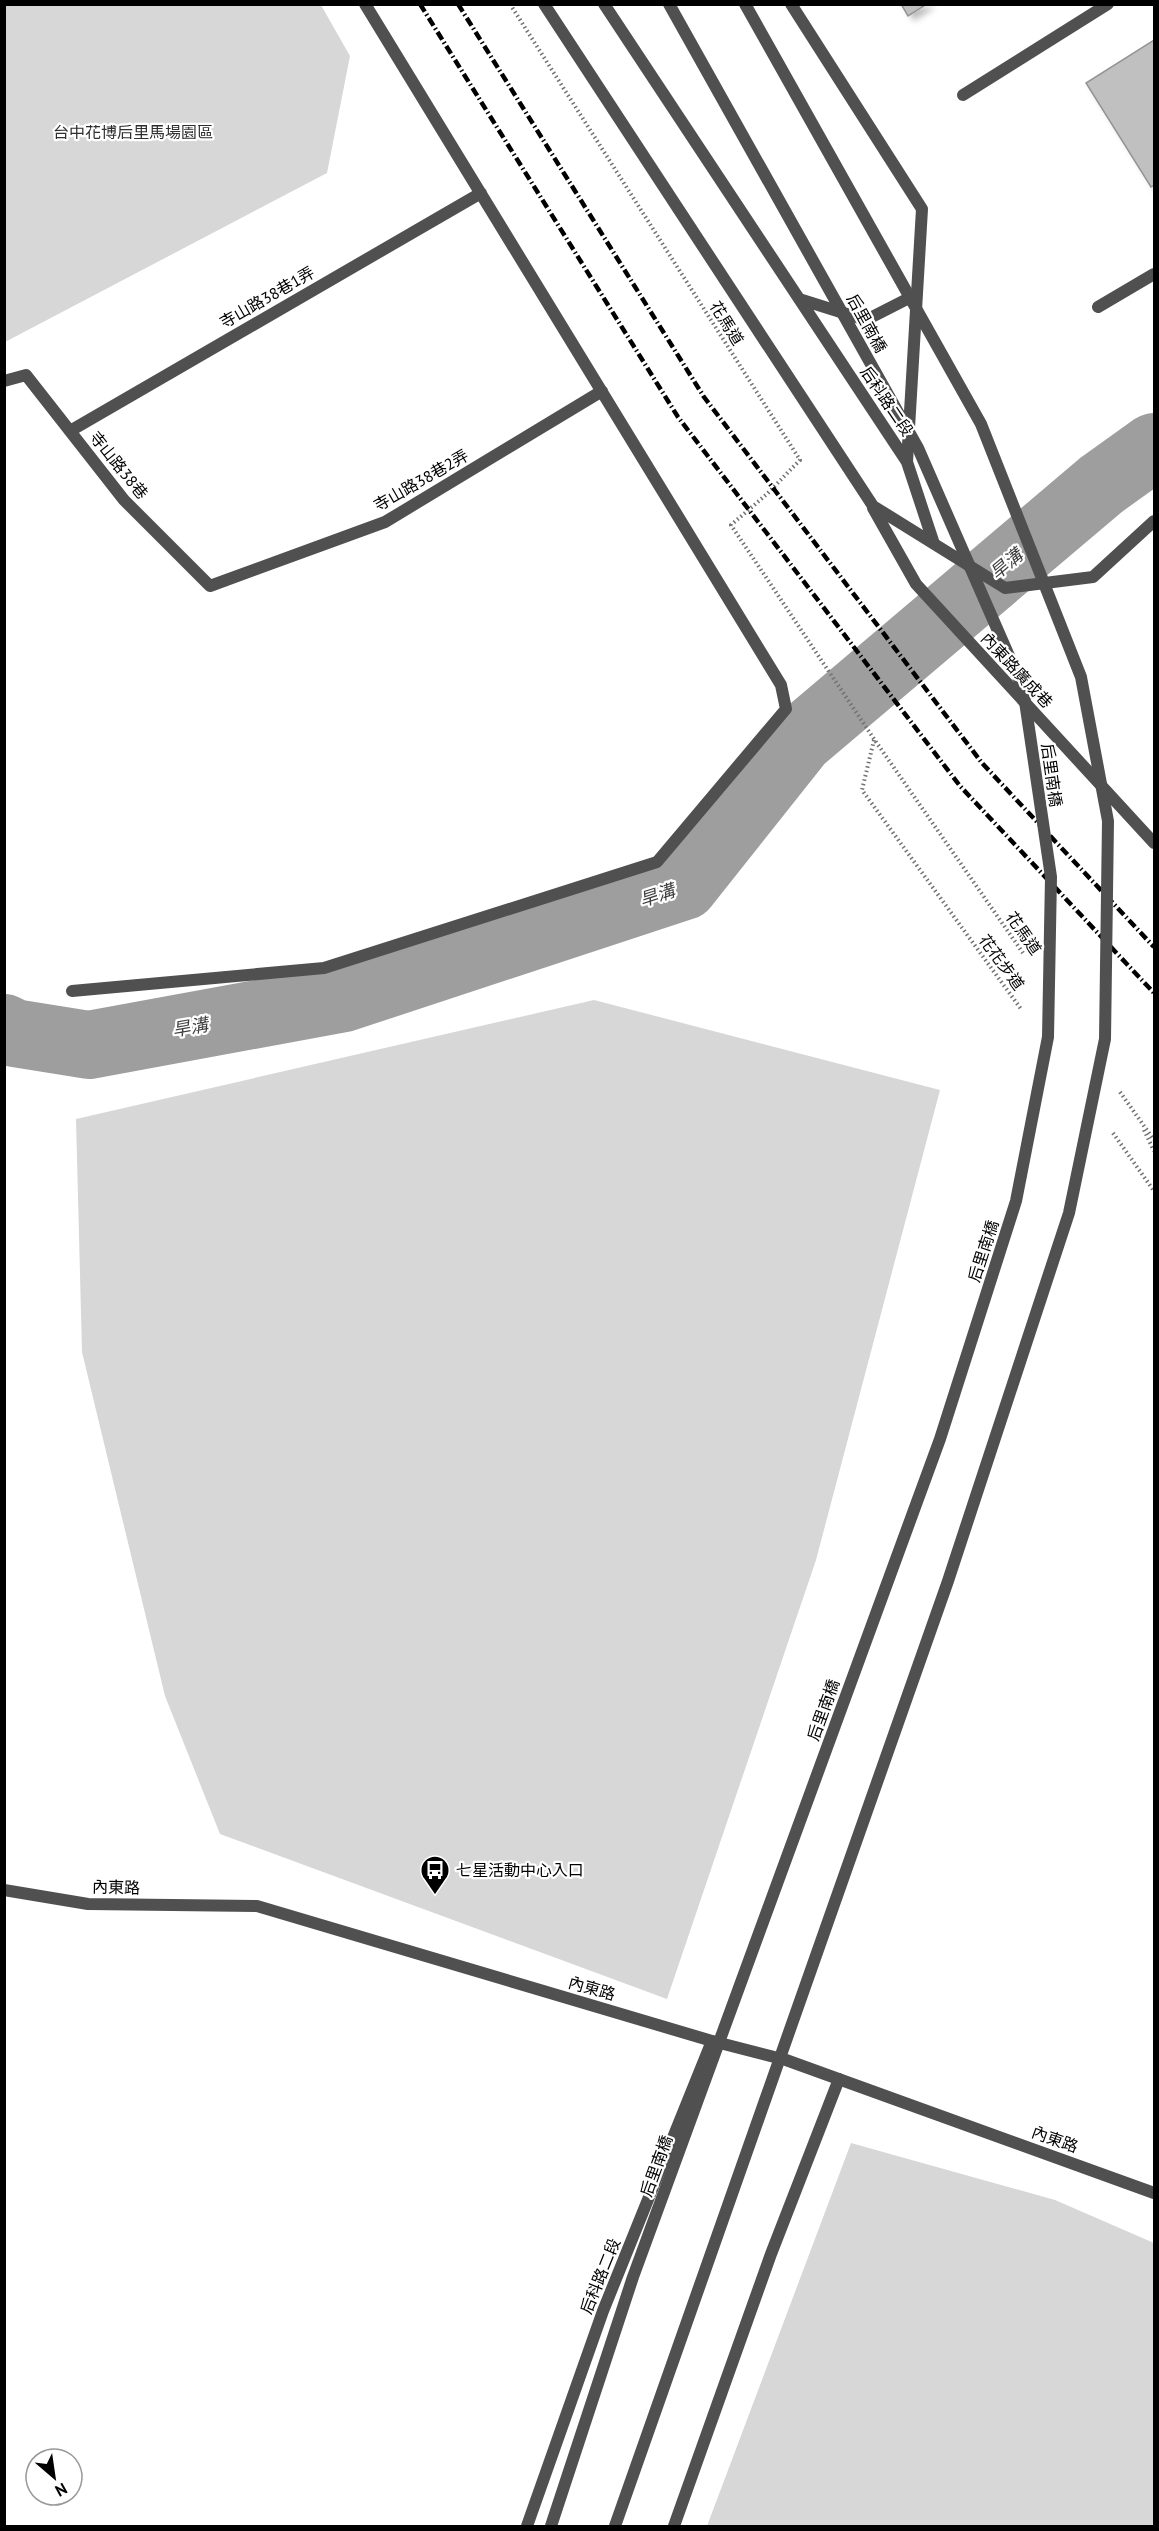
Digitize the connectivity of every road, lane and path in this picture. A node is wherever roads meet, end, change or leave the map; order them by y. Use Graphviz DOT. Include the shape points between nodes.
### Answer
graph roads {
  1 [pos="365,4"];
  2 [pos="510,4"];
  3 [pos="544,4"];
  4 [pos="604,4"];
  5 [pos="669,4"];
  6 [pos="745,4"];
  7 [pos="791,4"];
  8 [pos="1108,4"];
  9 [pos="963,95"];
  10 [pos="481,193"];
  11 [pos="1155,274"];
  12 [pos="917,294"];
  13 [pos="799,299"];
  14 [pos="1098,308"];
  15 [pos="4,381"];
  16 [pos="602,391"];
  17 [pos="70,431"];
  18 [pos="908,462"];
  19 [pos="873,507"];
  20 [pos="1155,521"];
  21 [pos="934,544"];
  22 [pos="210,586"];
  23 [pos="874,739"];
  24 [pos="1155,843"];
  25 [pos="1024,954"];
  26 [pos="72,991"];
  27 [pos="1022,1009"];
  28 [pos="1120,1092"];
  29 [pos="1140,1121"];
  30 [pos="1106,1124"];
  31 [pos="1155,1140"];
  32 [pos="1155,1151"];
  33 [pos="1155,1191"];
  34 [pos="4,1890"];
  35 [pos="712,2041"];
  36 [pos="839,2079"];
  37 [pos="1155,2193"];
  38 [pos="527,2526"];
  39 [pos="551,2526"];
  40 [pos="615,2526"];
  41 [pos="674,2526"];
  1 -- 10 [label="street"];
  2 -- 23 [label="path, 花馬道" via="800,460 731,525"];
  3 -- 19 [label="street, 內東路廣成巷"];
  4 -- 13 [label="street, 后科路二段"];
  5 -- 39 [label="street, 后里南橋, bridge" via="918,448 1023,688 1051,877 1048,1037 1016,1201 940,1438 633,2277"];
  6 -- 40 [label="street, bridge" via="981,424 1081,677 1108,821 1106,1039 1066,1224 948,1581"];
  7 -- 12 [label="street, 后科路二段" via="922,209"];
  8 -- 9 [label="street"];
  10 -- 16 [label="street"];
  10 -- 17 [label="street, 寺山路38巷1弄"];
  11 -- 14 [label="street"];
  12 -- 13 [label="street" via="866,320"];
  12 -- 18 [label="street, 后科路二段"];
  13 -- 18 [label="street, 后科路二段"];
  15 -- 17 [label="street, 寺山路38巷" via="26,375"];
  16 -- 22 [label="street, 寺山路38巷2弄" via="385,522"];
  16 -- 26 [label="street" via="781,685 786,709 657,862 324,968"];
  17 -- 22 [label="street, 寺山路38巷" via="124,500"];
  18 -- 21 [label="street"];
  19 -- 21 [label="street"];
  19 -- 24 [label="street, 內東路廣成巷" via="916,584"];
  20 -- 21 [label="street, bridge" via="1093,577 1005,588"];
  23 -- 25 [label="path, 花馬道"];
  23 -- 27 [label="path, 花花步道" via="862,790"];
  28 -- 29 [label="path"];
  29 -- 31 [label="path"];
  29 -- 32 [label="path"];
  30 -- 33 [label="path"];
  34 -- 35 [label="street, 內東路" via="88,1904 257,1906"];
  35 -- 36 [label="street, 內東路" via="786,2060"];
  35 -- 38 [label="street, 后科路二段" via="603,2311"];
  36 -- 37 [label="street, 內東路"];
  36 -- 41 [label="street" via="771,2254"];
}
